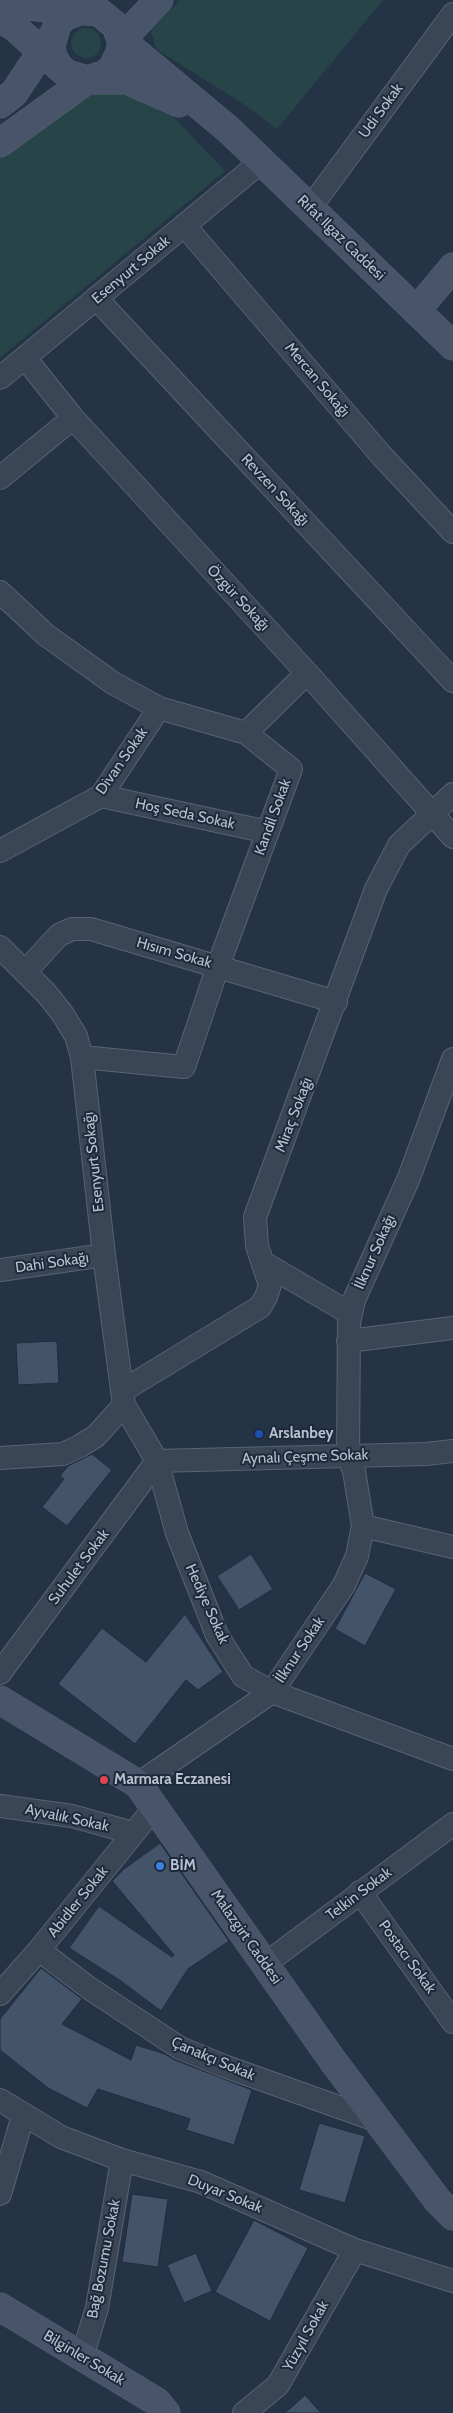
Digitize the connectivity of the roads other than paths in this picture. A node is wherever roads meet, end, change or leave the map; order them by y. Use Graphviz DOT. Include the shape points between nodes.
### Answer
graph roads {
  1 [pos="159,0"];
  2 [pos="90,5"];
  3 [pos="0,8"];
  4 [pos="453,14"];
  5 [pos="0,19"];
  6 [pos="121,40"];
  7 [pos="51,52"];
  8 [pos="87,80"];
  9 [pos="0,104"];
  10 [pos="229,130"];
  11 [pos="0,143"];
  12 [pos="262,161"];
  13 [pos="310,208"];
  14 [pos="184,225"];
  15 [pos="453,267"];
  16 [pos="96,298"];
  17 [pos="416,311"];
  18 [pos="453,346"];
  19 [pos="25,358"];
  20 [pos="0,378"];
  21 [pos="73,418"];
  22 [pos="0,478"];
  23 [pos="453,532"];
  24 [pos="0,592"];
  25 [pos="307,673"];
  26 [pos="453,681"];
  27 [pos="159,708"];
  28 [pos="246,733"];
  29 [pos="453,794"];
  30 [pos="101,796"];
  31 [pos="430,813"];
  32 [pos="268,832"];
  33 [pos="453,837"];
  34 [pos="0,851"];
  35 [pos="0,947"];
  36 [pos="218,966"];
  37 [pos="25,972"];
  38 [pos="336,1002"];
  39 [pos="82,1057"];
  40 [pos="453,1059"];
  41 [pos="104,1255"];
  42 [pos="264,1263"];
  43 [pos="0,1270"];
  44 [pos="351,1314"];
  45 [pos="453,1328"];
  46 [pos="348,1341"];
  47 [pos="123,1398"];
  48 [pos="453,1450"];
  49 [pos="348,1456"];
  50 [pos="0,1458"];
  51 [pos="157,1462"];
  52 [pos="363,1526"];
  53 [pos="453,1547"];
  54 [pos="0,1672"];
  55 [pos="272,1692"];
  56 [pos="0,1700"];
  57 [pos="453,1759"];
  58 [pos="138,1784"];
  59 [pos="0,1806"];
  60 [pos="154,1808"];
  61 [pos="453,1824"];
  62 [pos="134,1833"];
  63 [pos="360,1892"];
  64 [pos="39,1950"];
  65 [pos="265,1964"];
  66 [pos="0,1994"];
  67 [pos="453,2022"];
  68 [pos="0,2100"];
  69 [pos="23,2116"];
  70 [pos="378,2121"];
  71 [pos="122,2160"];
  72 [pos="0,2194"];
  73 [pos="453,2216"];
  74 [pos="355,2250"];
  75 [pos="453,2281"];
  76 [pos="0,2307"];
  77 [pos="0,2329"];
  78 [pos="82,2357"];
  79 [pos="141,2413"];
  80 [pos="166,2413"];
  81 [pos="244,2413"];
  1 -- 6 [label="street"];
  2 -- 3 [label="street, Rıfat Ilgaz Caddesi"];
  2 -- 6 [label="street, Rıfat Ilgaz Caddesi" via="116,26"];
  2 -- 7 [label="street" via="64,17"];
  4 -- 13 [label="street, Udi Sokak"];
  5 -- 7 [label="street, Rıfat Ilgaz Caddesi"];
  6 -- 8 [label="street" via="121,50 113,68"];
  6 -- 10 [label="street, Rıfat Ilgaz Caddesi"];
  7 -- 8 [label="street, Rıfat Ilgaz Caddesi" via="67,74"];
  7 -- 9 [label="street"];
  8 -- 10 [label="street, Rıfat Ilgaz Caddesi" via="115,78 144,86"];
  8 -- 11 [label="street"];
  10 -- 12 [label="street, Rıfat Ilgaz Caddesi"];
  12 -- 13 [label="street, Rıfat Ilgaz Caddesi"];
  12 -- 14 [label="street, Esenyurt Sokak"];
  13 -- 17 [label="street, Rıfat Ilgaz Caddesi"];
  14 -- 16 [label="street, Esenyurt Sokak"];
  14 -- 23 [label="street, Mercan Sokağı" via="381,455"];
  15 -- 17 [label="street"];
  16 -- 19 [label="street, Esenyurt Sokak"];
  16 -- 26 [label="street, Revzen Sokağı"];
  17 -- 18 [label="street, Rıfat Ilgaz Caddesi"];
  19 -- 20 [label="street, Esenyurt Sokak"];
  19 -- 21 [label="street, Özgür Sokağı"];
  21 -- 22 [label="street"];
  21 -- 25 [label="street, Özgür Sokağı"];
  24 -- 27 [label="street, Kandil Sokak" via="81,662"];
  25 -- 28 [label="street"];
  25 -- 31 [label="street, Özgür Sokağı"];
  27 -- 28 [label="street, Kandil Sokak"];
  27 -- 30 [label="street, Divan Sokak"];
  28 -- 32 [label="street, Kandil Sokak" via="291,769"];
  29 -- 31 [label="street, Miraç Sokağı"];
  30 -- 32 [label="street, Hoş Seda Sokak"];
  30 -- 34 [label="street, Divan Sokak"];
  31 -- 33 [label="street, Özgür Sokağı"];
  31 -- 38 [label="street, Miraç Sokağı" via="399,845 387,866"];
  32 -- 36 [label="street, Kandil Sokak"];
  35 -- 37 [label="street, Esenyurt Sokağı"];
  36 -- 37 [label="street, Hısım Sokak" via="91,929 72,929 59,935"];
  36 -- 38 [label="street, Hısım Sokak"];
  36 -- 39 [label="street, Kandil Sokak" via="184,1067"];
  37 -- 39 [label="street, Esenyurt Sokağı" via="62,1012 76,1036"];
  38 -- 42 [label="street, Miraç Sokağı" via="255,1217 257,1246"];
  39 -- 41 [label="street, Esenyurt Sokağı"];
  40 -- 44 [label="street, İlknur Sokağı" via="408,1180 354,1300"];
  41 -- 43 [label="street, Dahi Sokağı"];
  41 -- 47 [label="street, Esenyurt Sokağı"];
  42 -- 44 [label="street"];
  42 -- 47 [label="street, Miraç Sokağı" via="270,1286 260,1307"];
  44 -- 46 [label="street, İlknur Sokağı"];
  45 -- 46 [label="street"];
  46 -- 49 [label="street, İlknur Sokağı"];
  47 -- 50 [label="street, Miraç Sokağı" via="96,1436 80,1446 63,1454"];
  47 -- 51 [label="street, Hediye Sokak"];
  48 -- 49 [label="street, Aynalı Çeşme Sokak"];
  49 -- 51 [label="street, Aynalı Çeşme Sokak"];
  49 -- 52 [label="street, İlknur Sokak" via="354,1471"];
  51 -- 54 [label="street, Suhulet Sokak"];
  51 -- 55 [label="street, Hediye Sokak" via="177,1533 217,1634 243,1676"];
  52 -- 53 [label="street"];
  52 -- 55 [label="street, İlknur Sokak" via="357,1556 344,1585"];
  55 -- 57 [label="street, Hediye Sokak"];
  55 -- 58 [label="street, İlknur Sokak"];
  56 -- 58 [label="street, Malazgirt Caddesi"];
  58 -- 60 [label="street, Malazgirt Caddesi"];
  59 -- 62 [label="street, Ayvalık Sokak" via="72,1816"];
  60 -- 62 [label="street, Abidler Sokak"];
  60 -- 65 [label="street, Malazgirt Caddesi"];
  61 -- 63 [label="street, Telkin Sokak"];
  62 -- 64 [label="street, Abidler Sokak"];
  63 -- 65 [label="street, Telkin Sokak"];
  63 -- 67 [label="street, Postacı Sokak"];
  64 -- 66 [label="street, Abidler Sokak"];
  64 -- 70 [label="street, Çanakçı Sokak" via="89,1988 180,2048"];
  65 -- 70 [label="street, Malazgirt Caddesi"];
  68 -- 69 [label="street, Duyar Sokak"];
  69 -- 71 [label="street, Duyar Sokak" via="61,2137"];
  69 -- 72 [label="street"];
  70 -- 73 [label="street, Malazgirt Caddesi"];
  71 -- 74 [label="street, Duyar Sokak" via="201,2182"];
  71 -- 78 [label="street, Bağ Bozumu Sokak" via="97,2308"];
  74 -- 75 [label="street, Duyar Sokak"];
  74 -- 81 [label="street, Yüzyıl Sokak" via="278,2385"];
  76 -- 78 [label="street, Bilginler Sokak"];
  77 -- 79 [label="street, Bilginler Sokak"];
  78 -- 80 [label="street, Bilginler Sokak" via="157,2402"];
}
